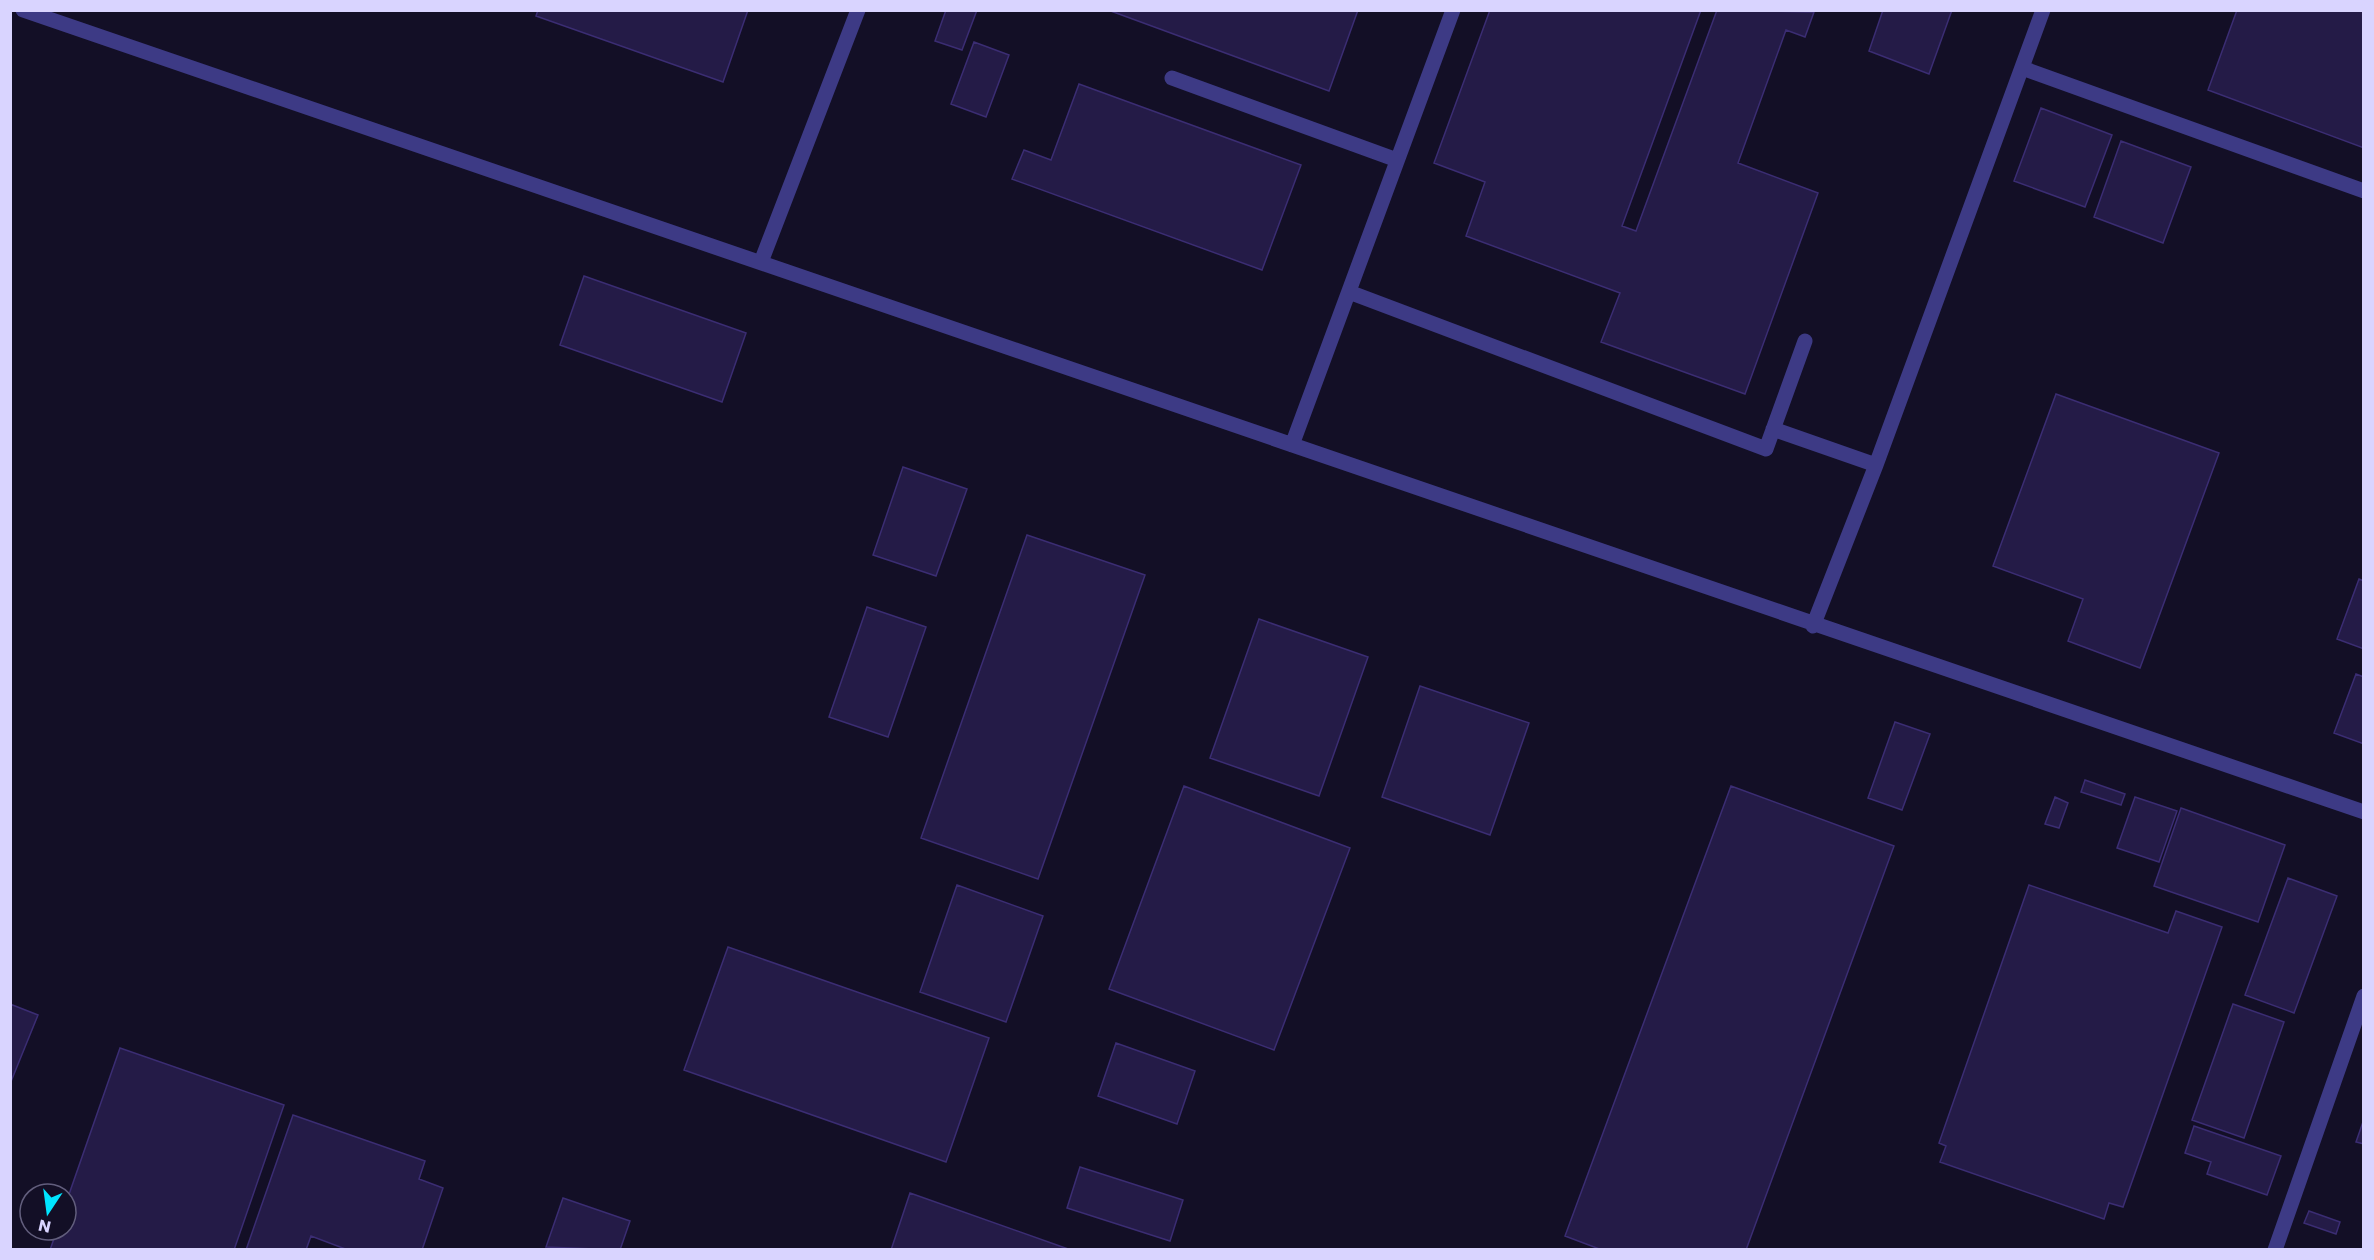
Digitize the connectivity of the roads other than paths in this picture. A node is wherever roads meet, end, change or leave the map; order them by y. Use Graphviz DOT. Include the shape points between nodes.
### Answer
graph roads {
  1 [pos="23,10"];
  2 [pos="858,10"];
  3 [pos="1453,10"];
  4 [pos="2043,10"];
  5 [pos="2022,68"];
  6 [pos="1172,78"];
  7 [pos="1397,160"];
  8 [pos="2364,191"];
  9 [pos="761,262"];
  10 [pos="1349,292"];
  11 [pos="1805,341"];
  12 [pos="1773,429"];
  13 [pos="1292,445"];
  14 [pos="1876,465"];
  15 [pos="1813,626"];
  16 [pos="2364,812"];
  17 [pos="2364,996"];
  18 [pos="2275,1250"];
  1 -- 9 [label="street"];
  2 -- 9 [label="street"];
  3 -- 7 [label="street"];
  4 -- 5 [label="street"];
  5 -- 8 [label="street"];
  5 -- 14 [label="street"];
  6 -- 7 [label="street"];
  7 -- 10 [label="street"];
  9 -- 13 [label="street"];
  10 -- 12 [label="street" via="1766,448"];
  10 -- 13 [label="street"];
  11 -- 12 [label="street"];
  12 -- 14 [label="street"];
  13 -- 15 [label="street"];
  14 -- 15 [label="street"];
  15 -- 16 [label="street"];
  17 -- 18 [label="street"];
}
